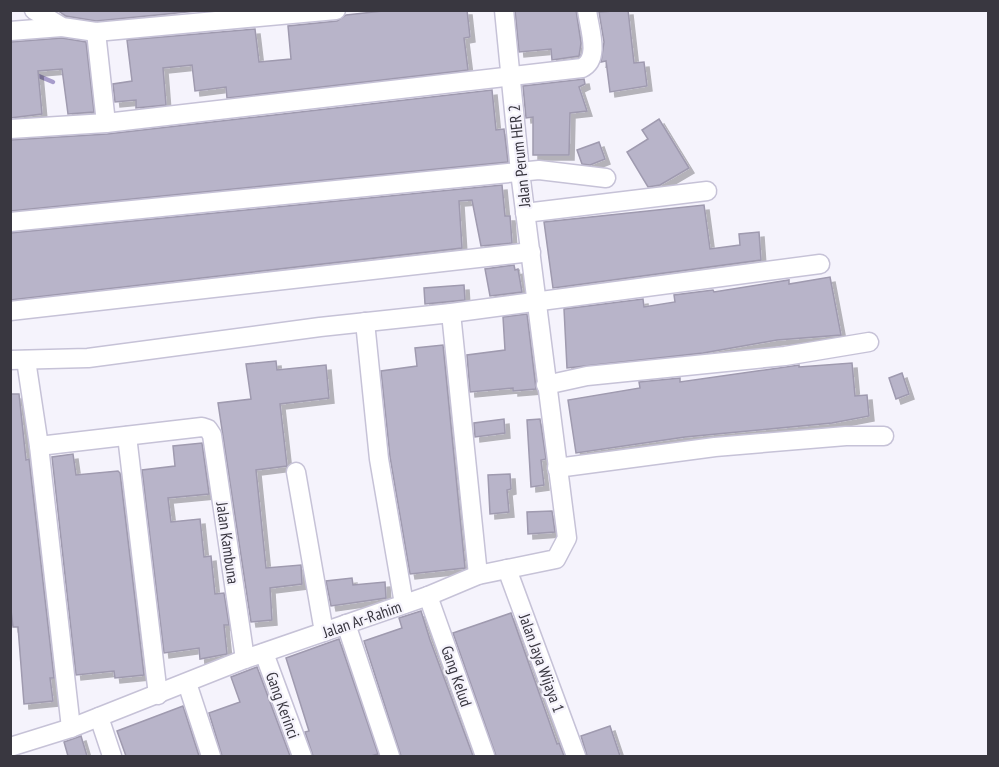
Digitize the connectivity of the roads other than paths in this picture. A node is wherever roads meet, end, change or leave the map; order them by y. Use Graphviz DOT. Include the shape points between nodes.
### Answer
graph roads {
  1 [pos="34,10"];
  2 [pos="336,10"];
  3 [pos="504,10"];
  4 [pos="587,10"];
  5 [pos="62,27"];
  6 [pos="10,31"];
  7 [pos="96,32"];
  8 [pos="511,78"];
  9 [pos="106,123"];
  10 [pos="10,129"];
  11 [pos="520,172"];
  12 [pos="585,177"];
  13 [pos="606,178"];
  14 [pos="707,191"];
  15 [pos="594,203"];
  16 [pos="525,213"];
  17 [pos="10,222"];
  18 [pos="531,252"];
  19 [pos="820,264"];
  20 [pos="536,301"];
  21 [pos="10,311"];
  22 [pos="451,313"];
  23 [pos="365,322"];
  24 [pos="869,342"];
  25 [pos="18,360"];
  26 [pos="546,385"];
  27 [pos="128,436"];
  28 [pos="884,436"];
  29 [pos="39,446"];
  30 [pos="557,468"];
  31 [pos="296,472"];
  32 [pos="507,569"];
  33 [pos="478,575"];
  34 [pos="428,596"];
  35 [pos="404,604"];
  36 [pos="346,624"];
  37 [pos="324,632"];
  38 [pos="264,653"];
  39 [pos="245,659"];
  40 [pos="187,683"];
  41 [pos="158,695"];
  42 [pos="99,717"];
  43 [pos="71,728"];
  44 [pos="21,749"];
  45 [pos="112,756"];
  46 [pos="211,756"];
  47 [pos="302,756"];
  48 [pos="390,756"];
  49 [pos="485,756"];
  50 [pos="576,756"];
  1 -- 5 [label="street"];
  2 -- 7 [label="street"];
  3 -- 8 [label="street, Jalan Perum HER 2"];
  4 -- 8 [label="street" via="593,56 588,65"];
  5 -- 6 [label="street"];
  5 -- 7 [label="street"];
  7 -- 9 [label="street"];
  8 -- 9 [label="street"];
  8 -- 11 [label="street, Jalan Perum HER 2"];
  9 -- 10 [label="street"];
  11 -- 12 [label="street" via="539,170"];
  11 -- 16 [label="street, Jalan Perum HER 2"];
  11 -- 17 [label="street"];
  12 -- 13 [label="street"];
  12 -- 15 [label="street"];
  14 -- 15 [label="street"];
  15 -- 16 [label="street"];
  16 -- 18 [label="street, Jalan Perum HER 2"];
  18 -- 20 [label="street, Jalan Perum HER 2"];
  18 -- 21 [label="street"];
  19 -- 20 [label="street"];
  20 -- 22 [label="street"];
  20 -- 26 [label="street, Jalan Perum HER 2"];
  22 -- 23 [label="street"];
  22 -- 33 [label="street"];
  23 -- 25 [label="street" via="88,358"];
  23 -- 35 [label="street" via="379,459"];
  24 -- 26 [label="street" via="785,356 587,376"];
  25 -- 29 [label="street"];
  26 -- 30 [label="street, Jalan Perum HER 2"];
  27 -- 29 [label="street"];
  27 -- 39 [label="street, Jalan Kambuna" via="202,427 212,435"];
  27 -- 41 [label="street"];
  28 -- 30 [label="street" via="715,447"];
  29 -- 43 [label="street"];
  30 -- 32 [label="street, Jalan Ar-Rahim" via="567,538 556,559"];
  31 -- 37 [label="street"];
  32 -- 33 [label="street, Jalan Ar-Rahim"];
  32 -- 50 [label="street, Jalan Jaya Wijaya 1"];
  33 -- 34 [label="street, Jalan Ar-Rahim"];
  34 -- 35 [label="street, Jalan Ar-Rahim"];
  34 -- 49 [label="street, Gang Kelud"];
  35 -- 36 [label="street, Jalan Ar-Rahim"];
  36 -- 37 [label="street, Jalan Ar-Rahim"];
  36 -- 48 [label="street"];
  37 -- 38 [label="street, Jalan Ar-Rahim"];
  38 -- 39 [label="street, Jalan Ar-Rahim"];
  38 -- 47 [label="street, Gang Kerinci"];
  39 -- 40 [label="street, Jalan Ar-Rahim"];
  40 -- 41 [label="street, Jalan Ar-Rahim"];
  40 -- 46 [label="street"];
  41 -- 42 [label="street, Jalan Ar-Rahim"];
  42 -- 43 [label="street, Jalan Ar-Rahim"];
  42 -- 45 [label="street"];
  43 -- 44 [label="street, Jalan Ar-Rahim"];
}
